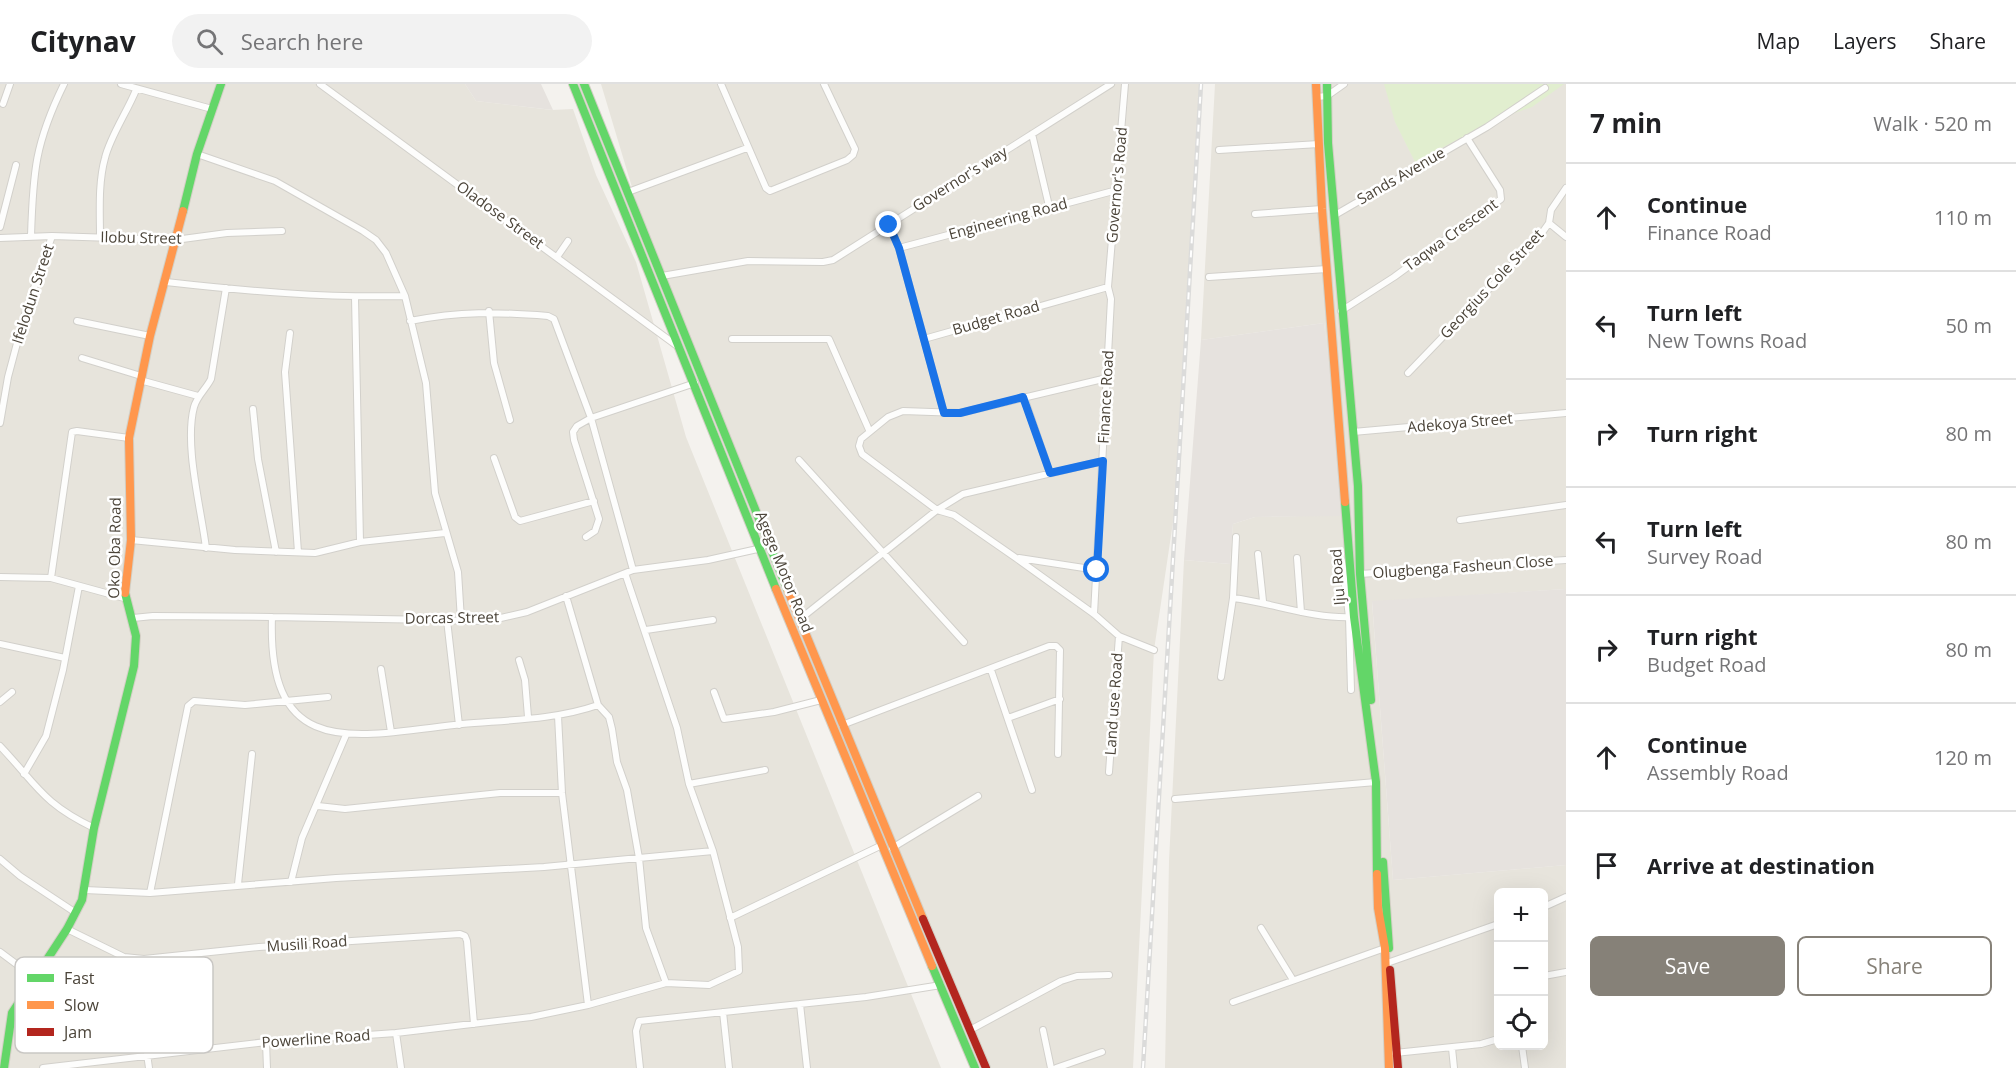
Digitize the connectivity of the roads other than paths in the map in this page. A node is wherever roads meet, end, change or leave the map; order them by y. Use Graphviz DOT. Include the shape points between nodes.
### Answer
graph roads {
  1 [pos="10,84"];
  2 [pos="64,84"];
  3 [pos="121,84"];
  4 [pos="221,84"];
  5 [pos="320,84"];
  6 [pos="573,84"];
  7 [pos="584,84"];
  8 [pos="721,84"];
  9 [pos="824,84"];
  10 [pos="1111,84"];
  11 [pos="1125,84"];
  12 [pos="1316,84"];
  13 [pos="1327,84"];
  14 [pos="1344,84"];
  15 [pos="1545,88"];
  16 [pos="136,90"];
  17 [pos="1322,97"];
  18 [pos="3,104"];
  19 [pos="212,109"];
  20 [pos="1032,134"];
  21 [pos="1467,138"];
  22 [pos="1319,144"];
  23 [pos="747,148"];
  24 [pos="1219,150"];
  25 [pos="197,154"];
  26 [pos="16,165"];
  27 [pos="1566,188"];
  28 [pos="1117,190"];
  29 [pos="628,192"];
  30 [pos="1049,207"];
  31 [pos="1322,209"];
  32 [pos="1255,214"];
  33 [pos="1335,215"];
  34 [pos="1549,223"];
  35 [pos="889,225"];
  36 [pos="0,227"];
  37 [pos="282,231"];
  38 [pos="31,236"];
  39 [pos="52,236"];
  40 [pos="100,237"];
  41 [pos="1566,237"];
  42 [pos="0,238"];
  43 [pos="175,240"];
  44 [pos="568,241"];
  45 [pos="899,248"];
  46 [pos="557,257"];
  47 [pos="1328,269"];
  48 [pos="662,276"];
  49 [pos="1209,277"];
  50 [pos="166,282"];
  51 [pos="1108,287"];
  52 [pos="226,288"];
  53 [pos="405,296"];
  54 [pos="356,297"];
  55 [pos="489,311"];
  56 [pos="1341,311"];
  57 [pos="77,321"];
  58 [pos="410,321"];
  59 [pos="290,333"];
  60 [pos="150,336"];
  61 [pos="732,339"];
  62 [pos="924,339"];
  63 [pos="691,346"];
  64 [pos="679,348"];
  65 [pos="82,358"];
  66 [pos="1408,372"];
  67 [pos="140,378"];
  68 [pos="1107,378"];
  69 [pos="695,382"];
  70 [pos="198,396"];
  71 [pos="1023,397"];
  72 [pos="254,409"];
  73 [pos="944,413"];
  74 [pos="1566,413"];
  75 [pos="591,417"];
  76 [pos="510,420"];
  77 [pos="0,423"];
  78 [pos="869,430"];
  79 [pos="1353,432"];
  80 [pos="129,438"];
  81 [pos="494,458"];
  82 [pos="799,460"];
  83 [pos="1103,461"];
  84 [pos="1050,473"];
  85 [pos="594,501"];
  86 [pos="1566,505"];
  87 [pos="937,510"];
  88 [pos="1460,520"];
  89 [pos="444,533"];
  90 [pos="586,537"];
  91 [pos="1236,537"];
  92 [pos="131,540"];
  93 [pos="360,542"];
  94 [pos="771,545"];
  95 [pos="206,548"];
  96 [pos="760,549"];
  97 [pos="276,552"];
  98 [pos="298,552"];
  99 [pos="884,552"];
  100 [pos="1258,554"];
  101 [pos="1016,558"];
  102 [pos="1297,558"];
  103 [pos="1566,560"];
  104 [pos="1342,561"];
  105 [pos="633,570"];
  106 [pos="1097,570"];
  107 [pos="626,573"];
  108 [pos="1360,574"];
  109 [pos="0,577"];
  110 [pos="51,578"];
  111 [pos="79,586"];
  112 [pos="566,596"];
  113 [pos="124,598"];
  114 [pos="1233,598"];
  115 [pos="1263,602"];
  116 [pos="1300,612"];
  117 [pos="1094,615"];
  118 [pos="272,616"];
  119 [pos="1352,617"];
  120 [pos="133,618"];
  121 [pos="800,619"];
  122 [pos="447,620"];
  123 [pos="461,620"];
  124 [pos="713,620"];
  125 [pos="646,630"];
  126 [pos="1119,636"];
  127 [pos="964,642"];
  128 [pos="0,644"];
  129 [pos="1154,650"];
  130 [pos="66,658"];
  131 [pos="519,660"];
  132 [pos="381,669"];
  133 [pos="992,670"];
  134 [pos="1221,677"];
  135 [pos="1351,690"];
  136 [pos="12,692"];
  137 [pos="714,692"];
  138 [pos="328,698"];
  139 [pos="1060,699"];
  140 [pos="821,700"];
  141 [pos="0,702"];
  142 [pos="286,702"];
  143 [pos="598,705"];
  144 [pos="558,716"];
  145 [pos="528,717"];
  146 [pos="1008,718"];
  147 [pos="459,725"];
  148 [pos="842,725"];
  149 [pos="391,732"];
  150 [pos="346,735"];
  151 [pos="0,746"];
  152 [pos="252,754"];
  153 [pos="1058,754"];
  154 [pos="858,762"];
  155 [pos="848,766"];
  156 [pos="765,770"];
  157 [pos="1109,772"];
  158 [pos="24,774"];
  159 [pos="1376,782"];
  160 [pos="689,784"];
  161 [pos="1032,790"];
  162 [pos="562,793"];
  163 [pos="978,796"];
  164 [pos="1175,799"];
  165 [pos="318,806"];
  166 [pos="882,821"];
  167 [pos="872,825"];
  168 [pos="94,828"];
  169 [pos="880,846"];
  170 [pos="892,848"];
  171 [pos="714,851"];
  172 [pos="639,858"];
  173 [pos="0,859"];
  174 [pos="573,865"];
  175 [pos="291,882"];
  176 [pos="238,884"];
  177 [pos="85,890"];
  178 [pos="150,893"];
  179 [pos="1566,897"];
  180 [pos="1548,905"];
  181 [pos="76,913"];
  182 [pos="730,918"];
  183 [pos="1494,925"];
  184 [pos="1261,928"];
  185 [pos="67,930"];
  186 [pos="1385,948"];
  187 [pos="0,952"];
  188 [pos="49,957"];
  189 [pos="124,957"];
  190 [pos="163,957"];
  191 [pos="1390,962"];
  192 [pos="15,963"];
  193 [pos="1566,972"];
  194 [pos="1109,975"];
  195 [pos="1548,975"];
  196 [pos="1293,980"];
  197 [pos="666,983"];
  198 [pos="941,985"];
  199 [pos="1233,1002"];
  200 [pos="800,1004"];
  201 [pos="588,1005"];
  202 [pos="15,1008"];
  203 [pos="723,1012"];
  204 [pos="474,1024"];
  205 [pos="970,1030"];
  206 [pos="1043,1030"];
  207 [pos="396,1033"];
  208 [pos="1494,1040"];
  209 [pos="266,1042"];
  210 [pos="213,1047"];
  211 [pos="1452,1048"];
  212 [pos="1523,1050"];
  213 [pos="1102,1052"];
  214 [pos="157,1053"];
  215 [pos="1393,1053"];
  216 [pos="147,1054"];
  217 [pos="4,1068"];
  218 [pos="43,1068"];
  219 [pos="149,1068"];
  220 [pos="267,1068"];
  221 [pos="401,1068"];
  222 [pos="640,1068"];
  223 [pos="729,1068"];
  224 [pos="807,1068"];
  225 [pos="975,1068"];
  226 [pos="986,1068"];
  227 [pos="1051,1068"];
  228 [pos="1056,1068"];
  229 [pos="1389,1068"];
  230 [pos="1398,1068"];
  231 [pos="1454,1068"];
  232 [pos="1525,1068"];
  1 -- 18 [label="street"];
  2 -- 38 [label="street" via="48,117 34,164"];
  3 -- 16 [label="street"];
  4 -- 19 [label="main road, Oko Oba Road"];
  5 -- 46 [label="street, Oladose Street"];
  6 -- 64 [label="main road, Agege Motor Road"];
  7 -- 29 [label="main road, Agege Motor Road"];
  8 -- 23 [label="street"];
  9 -- 23 [label="street" via="855,149 847,160 770,191"];
  10 -- 20 [label="street, Governor's way"];
  11 -- 28 [label="street, Governor's Road"];
  12 -- 17 [label="main road, Iju Road"];
  13 -- 17 [label="main road, Iju Road"];
  14 -- 17 [label="street"];
  15 -- 21 [label="street, Sands Avenue"];
  16 -- 19 [label="street"];
  16 -- 40 [label="street" via="105,156"];
  17 -- 22 [label="main road, Iju Road"];
  17 -- 33 [label="main road, Iju Road"];
  19 -- 25 [label="main road, Oko Oba Road"];
  20 -- 30 [label="street"];
  20 -- 35 [label="street, Governor's way"];
  21 -- 33 [label="street, Sands Avenue"];
  21 -- 56 [label="street, Taqwa Crescent" via="1500,190 1501,199"];
  22 -- 24 [label="street"];
  22 -- 31 [label="main road, Iju Road"];
  23 -- 29 [label="street"];
  25 -- 43 [label="main road, Oko Oba Road"];
  25 -- 53 [label="street" via="275,181 363,231 386,253"];
  26 -- 36 [label="street"];
  27 -- 34 [label="street, Georgius Cole Street" via="1551,210"];
  28 -- 30 [label="street, Engineering Road"];
  28 -- 51 [label="street, Governor's Road"];
  29 -- 48 [label="main road, Agege Motor Road"];
  30 -- 45 [label="street, Engineering Road"];
  31 -- 32 [label="street"];
  31 -- 47 [label="main road, Iju Road"];
  33 -- 56 [label="main road, Iju Road"];
  34 -- 41 [label="street"];
  34 -- 66 [label="street, Georgius Cole Street"];
  35 -- 45 [label="street"];
  35 -- 48 [label="street, Governor's way" via="833,260 748,261"];
  37 -- 43 [label="street, Ilobu Street"];
  38 -- 39 [label="street, Ilobu Street"];
  38 -- 42 [label="street, Ilobu Street"];
  39 -- 40 [label="street, Ilobu Street"];
  39 -- 77 [label="street, Ifelodun Street" via="24,317"];
  40 -- 43 [label="street, Ilobu Street"];
  43 -- 50 [label="main road, Oko Oba Road"];
  44 -- 46 [label="street"];
  45 -- 62 [label="street"];
  46 -- 64 [label="street, Oladose Street"];
  47 -- 49 [label="street"];
  47 -- 119 [label="main road, Iju Road"];
  48 -- 63 [label="main road, Agege Motor Road"];
  50 -- 52 [label="street"];
  50 -- 60 [label="main road, Oko Oba Road"];
  51 -- 62 [label="street, Budget Road"];
  51 -- 68 [label="street, Finance Road" via="1111,299"];
  52 -- 54 [label="street"];
  52 -- 70 [label="street" via="210,379"];
  53 -- 54 [label="street"];
  53 -- 58 [label="street"];
  54 -- 93 [label="street"];
  55 -- 58 [label="street" via="456,312"];
  55 -- 75 [label="street" via="554,319"];
  55 -- 76 [label="street" via="494,363"];
  56 -- 79 [label="main road, Iju Road"];
  57 -- 60 [label="street"];
  58 -- 89 [label="street" via="426,383 435,493"];
  59 -- 98 [label="street" via="285,372"];
  60 -- 67 [label="main road, Oko Oba Road"];
  61 -- 78 [label="street" via="829,339"];
  62 -- 73 [label="street"];
  63 -- 64 [label="street"];
  63 -- 94 [label="main road, Agege Motor Road"];
  64 -- 69 [label="main road, Agege Motor Road"];
  65 -- 67 [label="street"];
  67 -- 70 [label="street"];
  67 -- 80 [label="main road, Oko Oba Road"];
  68 -- 71 [label="street"];
  68 -- 83 [label="street, Finance Road"];
  69 -- 75 [label="street"];
  69 -- 96 [label="main road, Agege Motor Road"];
  70 -- 95 [label="street" via="193,419 193,460"];
  71 -- 73 [label="street" via="960,413"];
  71 -- 84 [label="street"];
  72 -- 97 [label="street" via="258,459"];
  73 -- 78 [label="street" via="903,411"];
  74 -- 79 [label="street, Adekoya Street"];
  75 -- 85 [label="street" via="573,432"];
  75 -- 105 [label="street"];
  78 -- 87 [label="street, Land use Road" via="858,446 862,454"];
  79 -- 108 [label="main road, Iju Road"];
  80 -- 92 [label="main road, Oko Oba Road"];
  80 -- 110 [label="street" via="72,432"];
  81 -- 85 [label="street" via="515,517 520,521"];
  82 -- 99 [label="street"];
  83 -- 84 [label="street"];
  83 -- 106 [label="street, Finance Road"];
  84 -- 87 [label="street" via="963,494"];
  85 -- 90 [label="street" via="598,526"];
  86 -- 88 [label="street"];
  87 -- 99 [label="street"];
  87 -- 101 [label="street, Land use Road" via="954,515"];
  89 -- 93 [label="street"];
  89 -- 123 [label="street" via="458,572"];
  91 -- 114 [label="street"];
  92 -- 95 [label="street"];
  92 -- 113 [label="main road, Oko Oba Road"];
  93 -- 98 [label="street" via="331,551"];
  94 -- 96 [label="street, Dorcas Street"];
  94 -- 121 [label="main road, Agege Motor Road"];
  95 -- 97 [label="street"];
  96 -- 105 [label="street, Dorcas Street"];
  96 -- 140 [label="main road, Agege Motor Road"];
  97 -- 98 [label="street"];
  99 -- 121 [label="street"];
  99 -- 127 [label="street"];
  100 -- 115 [label="street"];
  101 -- 106 [label="street, Land use Road"];
  101 -- 117 [label="street, Land use Road"];
  102 -- 116 [label="street"];
  103 -- 108 [label="street, Olugbenga Fasheun Close"];
  104 -- 119 [label="street"];
  105 -- 107 [label="street, Dorcas Street"];
  106 -- 117 [label="street, Finance Road"];
  107 -- 112 [label="street, Dorcas Street"];
  107 -- 125 [label="street"];
  108 -- 191 [label="main road, Iju Road"];
  109 -- 110 [label="street"];
  110 -- 111 [label="street"];
  111 -- 113 [label="street"];
  111 -- 130 [label="street"];
  112 -- 123 [label="street, Dorcas Street" via="508,617"];
  112 -- 143 [label="street"];
  113 -- 120 [label="main road, Oko Oba Road"];
  114 -- 115 [label="street"];
  114 -- 134 [label="street"];
  115 -- 116 [label="street"];
  116 -- 119 [label="street"];
  117 -- 126 [label="street, Land use Road"];
  118 -- 120 [label="street, Dorcas Street"];
  118 -- 122 [label="street, Dorcas Street"];
  118 -- 142 [label="street" via="273,666"];
  119 -- 135 [label="street"];
  119 -- 159 [label="main road, Iju Road"];
  120 -- 168 [label="main road, Oko Oba Road" via="134,666"];
  121 -- 148 [label="main road, Agege Motor Road"];
  122 -- 123 [label="street, Dorcas Street"];
  122 -- 147 [label="street"];
  124 -- 125 [label="street"];
  125 -- 160 [label="street" via="677,728"];
  126 -- 129 [label="street, Land use Road"];
  126 -- 157 [label="street, Land use Road"];
  128 -- 130 [label="street"];
  130 -- 158 [label="street" via="46,736"];
  131 -- 145 [label="street"];
  132 -- 149 [label="street"];
  133 -- 139 [label="street" via="1056,646"];
  133 -- 146 [label="street"];
  133 -- 148 [label="street"];
  136 -- 141 [label="street"];
  137 -- 140 [label="street" via="724,719"];
  138 -- 142 [label="street"];
  139 -- 146 [label="street"];
  139 -- 153 [label="street"];
  140 -- 155 [label="main road, Agege Motor Road"];
  142 -- 150 [label="street" via="315,728"];
  142 -- 178 [label="street" via="245,705 202,700 188,706"];
  143 -- 144 [label="street"];
  143 -- 172 [label="street" via="609,717"];
  144 -- 145 [label="street"];
  144 -- 162 [label="street"];
  145 -- 147 [label="street"];
  146 -- 161 [label="street"];
  147 -- 149 [label="street"];
  148 -- 154 [label="main road, Agege Motor Road"];
  149 -- 150 [label="street"];
  150 -- 165 [label="street"];
  151 -- 158 [label="street"];
  152 -- 176 [label="street"];
  154 -- 155 [label="main road"];
  154 -- 166 [label="main road, Agege Motor Road"];
  155 -- 167 [label="main road, Agege Motor Road"];
  156 -- 160 [label="street"];
  158 -- 168 [label="street" via="48,801"];
  159 -- 164 [label="street"];
  159 -- 186 [label="main road, Iju Road" via="1378,908"];
  160 -- 171 [label="street"];
  162 -- 165 [label="street" via="500,793 345,809"];
  162 -- 174 [label="street"];
  163 -- 170 [label="street"];
  165 -- 175 [label="street" via="302,838"];
  166 -- 167 [label="main road"];
  166 -- 170 [label="main road, Agege Motor Road"];
  167 -- 169 [label="main road, Agege Motor Road"];
  168 -- 177 [label="main road, Oko Oba Road"];
  169 -- 182 [label="street"];
  169 -- 198 [label="main road, Agege Motor Road"];
  170 -- 205 [label="main road, Agege Motor Road"];
  171 -- 172 [label="street"];
  171 -- 182 [label="street"];
  172 -- 174 [label="street"];
  172 -- 197 [label="street" via="646,928"];
  173 -- 181 [label="street"];
  174 -- 175 [label="street"];
  174 -- 201 [label="street"];
  175 -- 176 [label="street"];
  176 -- 178 [label="street"];
  177 -- 178 [label="street"];
  177 -- 181 [label="main road, Oko Oba Road"];
  179 -- 180 [label="street"];
  181 -- 185 [label="main road, Oko Oba Road"];
  182 -- 197 [label="street, Powerline Road" via="738,947 739,971 709,985"];
  183 -- 191 [label="street"];
  184 -- 196 [label="street"];
  185 -- 188 [label="main road, Oko Oba Road"];
  185 -- 189 [label="street, Musili Road"];
  186 -- 196 [label="street"];
  186 -- 215 [label="main road, Iju Road"];
  187 -- 192 [label="street"];
  190 -- 204 [label="street, Musili Road" via="460,934 467,941"];
  191 -- 215 [label="main road, Iju Road"];
  193 -- 195 [label="street"];
  194 -- 205 [label="street" via="1061,981"];
  196 -- 199 [label="street"];
  197 -- 201 [label="street, Powerline Road"];
  198 -- 200 [label="street"];
  198 -- 225 [label="main road, Agege Motor Road"];
  200 -- 203 [label="street"];
  200 -- 224 [label="street"];
  201 -- 204 [label="street, Powerline Road"];
  202 -- 217 [label="main road, Oko Oba Road"];
  203 -- 222 [label="street" via="639,1021 636,1025"];
  203 -- 223 [label="street"];
  204 -- 207 [label="street, Powerline Road"];
  205 -- 226 [label="main road, Agege Motor Road"];
  206 -- 227 [label="street"];
  207 -- 209 [label="street, Powerline Road"];
  207 -- 221 [label="street"];
  208 -- 211 [label="street"];
  209 -- 210 [label="street, Powerline Road"];
  209 -- 220 [label="street"];
  211 -- 215 [label="street"];
  211 -- 231 [label="street"];
  212 -- 232 [label="street"];
  213 -- 228 [label="street"];
  214 -- 216 [label="street, Powerline Road"];
  215 -- 229 [label="main road, Iju Road"];
  215 -- 230 [label="main road, Iju Road"];
  216 -- 218 [label="street, Powerline Road"];
  216 -- 219 [label="street"];
}
